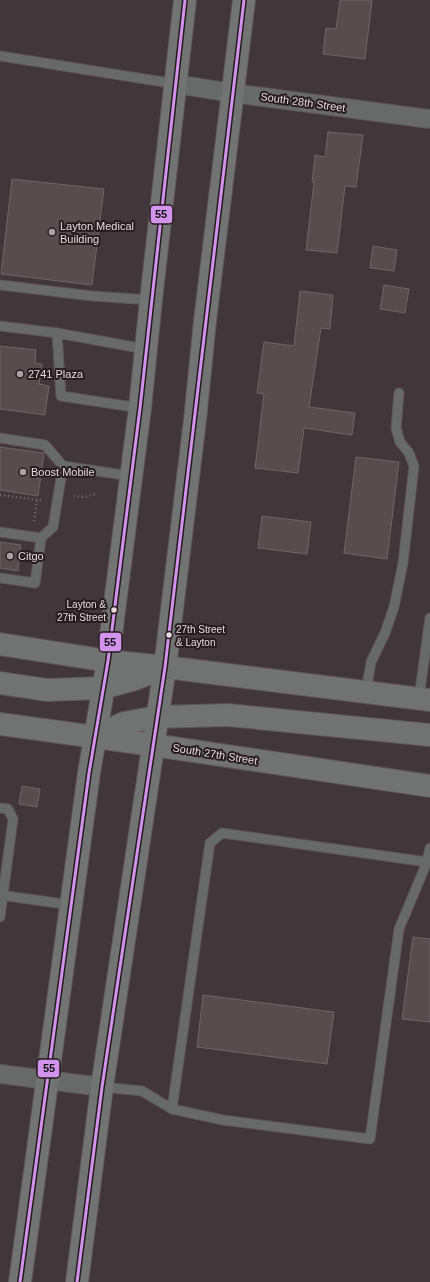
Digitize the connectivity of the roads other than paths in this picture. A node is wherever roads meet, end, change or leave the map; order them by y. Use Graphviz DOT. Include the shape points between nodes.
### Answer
graph roads {
  1 [pos="185,0"];
  2 [pos="244,0"];
  3 [pos="0,56"];
  4 [pos="176,84"];
  5 [pos="232,93"];
  6 [pos="430,119"];
  7 [pos="0,285"];
  8 [pos="150,300"];
  9 [pos="0,326"];
  10 [pos="57,333"];
  11 [pos="145,349"];
  12 [pos="399,393"];
  13 [pos="140,408"];
  14 [pos="0,438"];
  15 [pos="63,466"];
  16 [pos="131,476"];
  17 [pos="0,532"];
  18 [pos="41,538"];
  19 [pos="0,578"];
  20 [pos="430,618"];
  21 [pos="0,644"];
  22 [pos="108,661"];
  23 [pos="165,667"];
  24 [pos="0,683"];
  25 [pos="103,688"];
  26 [pos="366,692"];
  27 [pos="424,699"];
  28 [pos="157,717"];
  29 [pos="0,724"];
  30 [pos="430,735"];
  31 [pos="94,737"];
  32 [pos="153,745"];
  33 [pos="430,786"];
  34 [pos="0,808"];
  35 [pos="430,848"];
  36 [pos="427,862"];
  37 [pos="1,896"];
  38 [pos="71,905"];
  39 [pos="0,917"];
  40 [pos="0,1074"];
  41 [pos="47,1081"];
  42 [pos="102,1087"];
  43 [pos="172,1109"];
  44 [pos="20,1282"];
  45 [pos="77,1282"];
  1 -- 4 [label="main road"];
  2 -- 5 [label="main road"];
  3 -- 4 [label="lane"];
  4 -- 5 [label="street, South 28th Street"];
  4 -- 8 [label="main road"];
  5 -- 6 [label="street, South 28th Street"];
  5 -- 23 [label="main road"];
  7 -- 8 [label="lane"];
  8 -- 11 [label="main road"];
  9 -- 10 [label="lane"];
  10 -- 11 [label="lane"];
  10 -- 13 [label="lane" via="61,396"];
  11 -- 13 [label="main road"];
  12 -- 26 [label="lane" via="396,428 400,442 409,453 414,466 405,548 394,607 372,662"];
  13 -- 16 [label="main road"];
  14 -- 15 [label="lane" via="45,445"];
  15 -- 16 [label="lane"];
  15 -- 18 [label="lane" via="53,527"];
  16 -- 22 [label="main road"];
  17 -- 18 [label="lane"];
  18 -- 19 [label="lane" via="35,583"];
  20 -- 27 [label="lane"];
  21 -- 22 [label="main road"];
  22 -- 23 [label="main road"];
  22 -- 25 [label="main road"];
  23 -- 25 [label="main road"];
  23 -- 26 [label="main road"];
  23 -- 28 [label="main road"];
  24 -- 25 [label="main road" via="47,690"];
  25 -- 31 [label="main road"];
  26 -- 27 [label="main road"];
  28 -- 30 [label="main road" via="228,715"];
  28 -- 31 [label="main road" via="124,723"];
  28 -- 32 [label="main road"];
  29 -- 31 [label="main road, South 27th Street"];
  31 -- 32 [label="main road, South 27th Street"];
  31 -- 38 [label="main road"];
  32 -- 33 [label="main road, South 27th Street"];
  32 -- 42 [label="main road"];
  34 -- 37 [label="lane" via="8,809 13,819"];
  35 -- 36 [label="lane"];
  36 -- 43 [label="lane" via="399,929 370,1140 223,1120"];
  36 -- 43 [label="lane" via="222,833 210,843"];
  37 -- 38 [label="lane"];
  37 -- 39 [label="lane"];
  38 -- 41 [label="main road"];
  40 -- 41 [label="street"];
  41 -- 42 [label="street"];
  41 -- 44 [label="main road"];
  42 -- 43 [label="lane" via="142,1091"];
  42 -- 45 [label="main road"];
}
